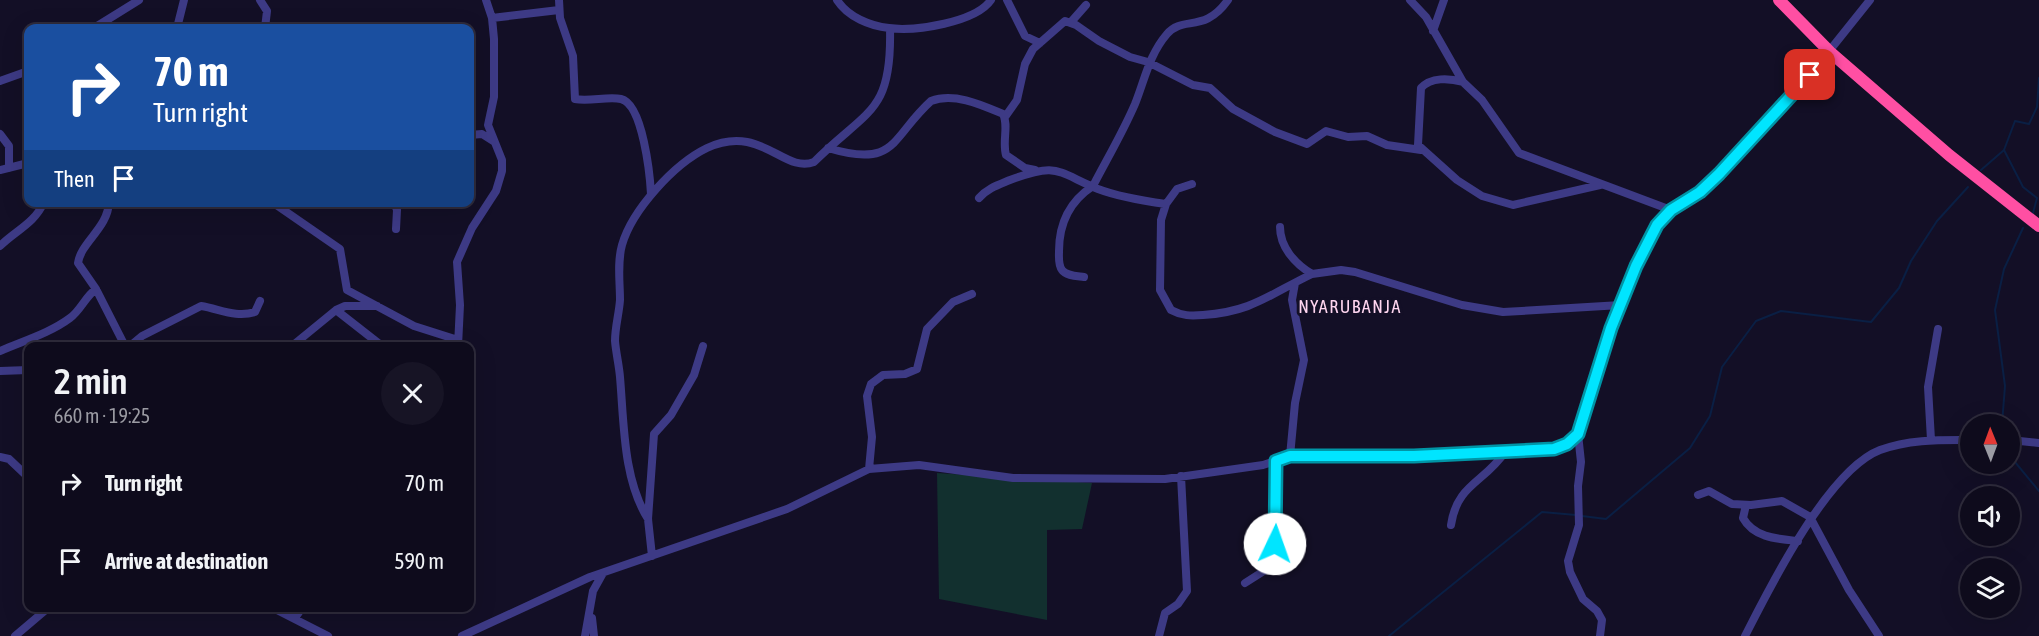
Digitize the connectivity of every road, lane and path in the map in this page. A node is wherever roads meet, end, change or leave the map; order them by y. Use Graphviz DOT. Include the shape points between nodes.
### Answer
graph roads {
  1 [pos="139,0"];
  2 [pos="184,0"];
  3 [pos="260,0"];
  4 [pos="486,0"];
  5 [pos="559,0"];
  6 [pos="837,0"];
  7 [pos="992,0"];
  8 [pos="1007,0"];
  9 [pos="1228,0"];
  10 [pos="1410,0"];
  11 [pos="1444,0"];
  12 [pos="1779,0"];
  13 [pos="1870,0"];
  14 [pos="1086,5"];
  15 [pos="559,10"];
  16 [pos="492,18"];
  17 [pos="1071,22"];
  18 [pos="100,24"];
  19 [pos="178,24"];
  20 [pos="265,24"];
  21 [pos="890,28"];
  22 [pos="1432,31"];
  23 [pos="1040,43"];
  24 [pos="1830,52"];
  25 [pos="1148,62"];
  26 [pos="24,72"];
  27 [pos="0,81"];
  28 [pos="1463,82"];
  29 [pos="1005,117"];
  30 [pos="0,134"];
  31 [pos="474,135"];
  32 [pos="495,143"];
  33 [pos="828,148"];
  34 [pos="1421,150"];
  35 [pos="24,164"];
  36 [pos="4,169"];
  37 [pos="1035,170"];
  38 [pos="1192,184"];
  39 [pos="1600,185"];
  40 [pos="1093,186"];
  41 [pos="651,194"];
  42 [pos="979,198"];
  43 [pos="1166,204"];
  44 [pos="42,207"];
  45 [pos="108,207"];
  46 [pos="279,207"];
  47 [pos="396,207"];
  48 [pos="1671,210"];
  49 [pos="2039,226"];
  50 [pos="1280,227"];
  51 [pos="396,229"];
  52 [pos="0,246"];
  53 [pos="1312,274"];
  54 [pos="1084,277"];
  55 [pos="1295,283"];
  56 [pos="96,289"];
  57 [pos="972,294"];
  58 [pos="260,301"];
  59 [pos="1621,305"];
  60 [pos="378,306"];
  61 [pos="336,310"];
  62 [pos="1938,329"];
  63 [pos="123,342"];
  64 [pos="135,342"];
  65 [pos="297,342"];
  66 [pos="377,342"];
  67 [pos="455,342"];
  68 [pos="458,342"];
  69 [pos="702,346"];
  70 [pos="0,351"];
  71 [pos="24,370"];
  72 [pos="0,371"];
  73 [pos="1578,434"];
  74 [pos="1931,440"];
  75 [pos="1960,440"];
  76 [pos="2020,441"];
  77 [pos="2039,443"];
  78 [pos="1505,452"];
  79 [pos="1290,456"];
  80 [pos="0,458"];
  81 [pos="1276,461"];
  82 [pos="869,469"];
  83 [pos="24,473"];
  84 [pos="1180,476"];
  85 [pos="1698,495"];
  86 [pos="1746,505"];
  87 [pos="648,519"];
  88 [pos="1812,519"];
  89 [pos="1450,525"];
  90 [pos="1798,541"];
  91 [pos="652,556"];
  92 [pos="603,573"];
  93 [pos="1245,583"];
  94 [pos="591,611"];
  95 [pos="43,612"];
  96 [pos="281,612"];
  97 [pos="299,612"];
  98 [pos="294,618"];
  99 [pos="15,636"];
  100 [pos="328,636"];
  101 [pos="462,636"];
  102 [pos="585,636"];
  103 [pos="594,636"];
  104 [pos="1159,636"];
  105 [pos="1600,636"];
  106 [pos="1745,636"];
  107 [pos="1880,636"];
  1 -- 18 [label="street"];
  2 -- 19 [label="street"];
  3 -- 20 [label="street" via="267,11"];
  4 -- 16 [label="street"];
  5 -- 15 [label="street"];
  6 -- 21 [label="street" via="856,18"];
  7 -- 21 [label="street" via="969,17"];
  8 -- 23 [label="street" via="1025,36"];
  9 -- 25 [label="street" via="1219,13 1206,21 1172,28"];
  10 -- 22 [label="street"];
  11 -- 22 [label="street"];
  12 -- 24 [label="highway"];
  13 -- 24 [label="street"];
  14 -- 17 [label="street"];
  15 -- 16 [label="street"];
  15 -- 41 [label="street" via="573,56 574,99 621,99 628,104 642,132 650,166"];
  16 -- 32 [label="street" via="494,97 488,125"];
  17 -- 23 [label="street" via="1061,22"];
  17 -- 25 [label="street" via="1099,41"];
  21 -- 33 [label="street" via="887,80 878,103"];
  22 -- 28 [label="street"];
  23 -- 29 [label="street" via="1029,55 1017,100"];
  24 -- 48 [label="street" via="1719,174"];
  24 -- 49 [label="highway" via="1949,155"];
  25 -- 34 [label="street" via="1193,85 1210,88 1233,109 1304,144 1326,131 1348,137 1367,136 1387,145"];
  25 -- 40 [label="street" via="1135,105"];
  26 -- 27 [label="street"];
  28 -- 34 [label="street" via="1445,79 1425,83 1421,88 1417,139"];
  28 -- 39 [label="street" via="1482,100 1519,153"];
  29 -- 33 [label="street" via="969,101 938,99 926,106 883,153"];
  29 -- 37 [label="street" via="1006,155"];
  30 -- 36 [label="street" via="9,146"];
  31 -- 32 [label="street" via="482,134"];
  32 -- 68 [label="street" via="502,160 500,181 471,228 457,262"];
  33 -- 41 [label="street" via="814,162 801,165 759,144 734,140 722,143 690,157"];
  34 -- 39 [label="street" via="1469,189 1496,202 1527,203"];
  35 -- 36 [label="street"];
  37 -- 40 [label="street" via="1057,171"];
  37 -- 42 [label="street" via="990,188"];
  38 -- 43 [label="street" via="1177,189"];
  39 -- 48 [label="street"];
  40 -- 43 [label="street"];
  40 -- 54 [label="street" via="1073,205 1060,237 1061,269"];
  41 -- 87 [label="street" via="622,243 615,338 632,478 637,500"];
  43 -- 55 [label="street" via="1159,237 1160,290 1171,310 1188,315 1225,314 1247,309"];
  44 -- 52 [label="street" via="37,218"];
  45 -- 56 [label="street" via="97,233 79,258 80,267"];
  46 -- 60 [label="street" via="340,249 346,290"];
  47 -- 51 [label="street"];
  48 -- 59 [label="street" via="1657,225"];
  50 -- 53 [label="street" via="1280,236 1290,255"];
  53 -- 55 [label="street"];
  53 -- 59 [label="street" via="1355,272 1462,305 1503,312"];
  55 -- 79 [label="street" via="1292,300 1304,360"];
  56 -- 63 [label="street"];
  56 -- 70 [label="street" via="71,317"];
  57 -- 82 [label="street" via="953,302 927,329 917,369 883,375 871,384 867,396 872,437"];
  58 -- 64 [label="street" via="255,312 247,315 201,306 191,309"];
  59 -- 73 [label="street"];
  60 -- 61 [label="street" via="345,306"];
  60 -- 67 [label="street"];
  61 -- 65 [label="street"];
  61 -- 66 [label="street"];
  62 -- 74 [label="street" via="1928,387"];
  69 -- 87 [label="street" via="694,375 671,416 654,434"];
  71 -- 72 [label="street"];
  73 -- 78 [label="street" via="1554,449"];
  73 -- 105 [label="street" via="1579,525 1568,561 1583,598 1602,620"];
  74 -- 75 [label="street"];
  74 -- 88 [label="street" via="1878,450 1861,461"];
  76 -- 77 [label="street"];
  78 -- 79 [label="street"];
  78 -- 89 [label="street" via="1456,502"];
  79 -- 81 [label="street"];
  80 -- 83 [label="street" via="9,459"];
  81 -- 84 [label="street"];
  81 -- 93 [label="street" via="1274,561"];
  82 -- 84 [label="street" via="919,465 1013,478 1143,480"];
  82 -- 91 [label="street" via="787,509"];
  84 -- 104 [label="street" via="1187,591 1165,613"];
  85 -- 86 [label="street" via="1709,491 1722,500"];
  86 -- 88 [label="street" via="1782,501"];
  86 -- 90 [label="street" via="1743,518 1752,529 1769,537"];
  87 -- 91 [label="street"];
  88 -- 90 [label="street"];
  88 -- 107 [label="street" via="1849,590"];
  90 -- 106 [label="street"];
  91 -- 92 [label="street"];
  92 -- 94 [label="street" via="592,591"];
  92 -- 101 [label="street"];
  94 -- 102 [label="street"];
  94 -- 103 [label="street"];
  95 -- 99 [label="street"];
  96 -- 98 [label="street"];
  97 -- 98 [label="street"];
  98 -- 100 [label="street"];
}
